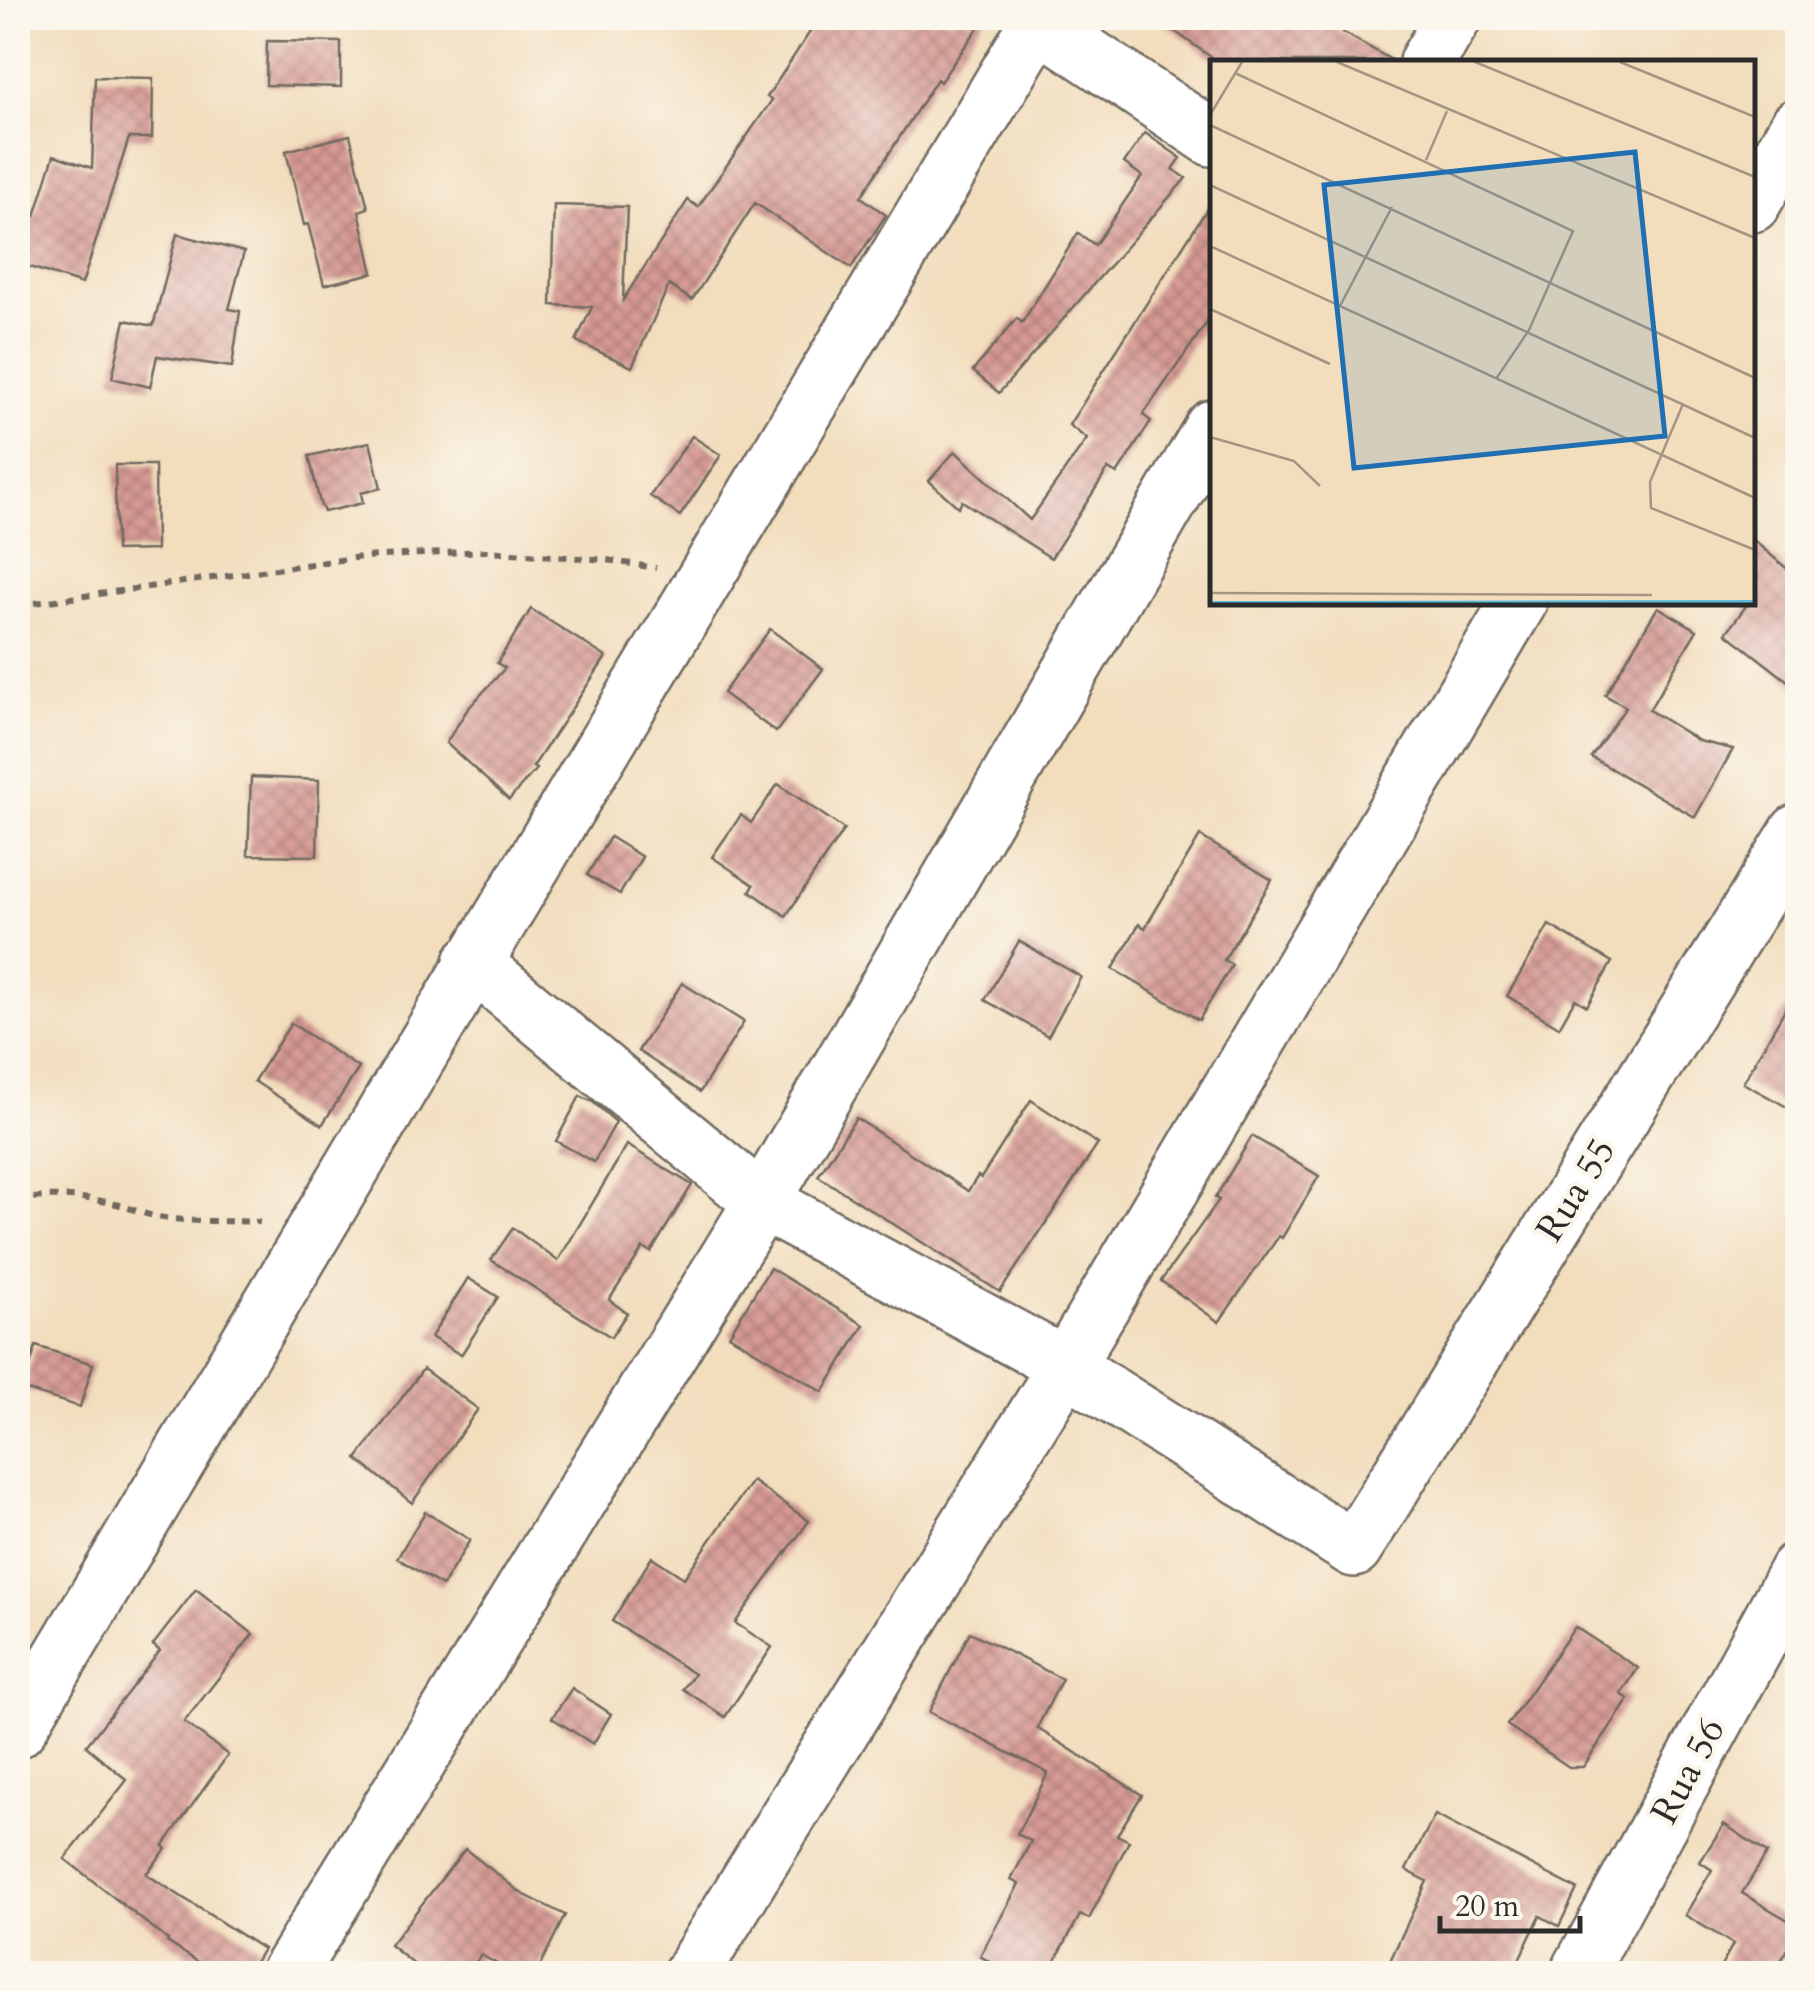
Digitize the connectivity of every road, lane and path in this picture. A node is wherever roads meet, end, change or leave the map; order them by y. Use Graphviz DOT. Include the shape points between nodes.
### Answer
graph roads {
  1 [pos="1454,18"];
  2 [pos="1039,20"];
  3 [pos="1428,60"];
  4 [pos="1798,126"];
  5 [pos="1210,137"];
  6 [pos="1755,199"];
  7 [pos="1210,431"];
  8 [pos="706,578"];
  9 [pos="35,603"];
  10 [pos="1517,605"];
  11 [pos="1798,832"];
  12 [pos="472,962"];
  13 [pos="18,1201"];
  14 [pos="762,1202"];
  15 [pos="317,1223"];
  16 [pos="1066,1366"];
  17 [pos="1798,1569"];
  18 [pos="18,1729"];
  19 [pos="288,1974"];
  20 [pos="690,1974"];
  21 [pos="1578,1974"];
  1 -- 3 [label="street"];
  2 -- 5 [label="street"];
  2 -- 8 [label="street"];
  4 -- 6 [label="street"];
  7 -- 14 [label="street"];
  8 -- 9 [label="path" via="607,560 486,551 361,557"];
  8 -- 12 [label="street"];
  10 -- 16 [label="street"];
  11 -- 16 [label="street, Rua 55" via="1354,1549"];
  12 -- 14 [label="street"];
  12 -- 15 [label="street"];
  13 -- 15 [label="path" via="76,1198 194,1222"];
  14 -- 16 [label="street"];
  14 -- 19 [label="street"];
  15 -- 18 [label="street"];
  16 -- 20 [label="street"];
  17 -- 21 [label="street, Rua 56"];
}
